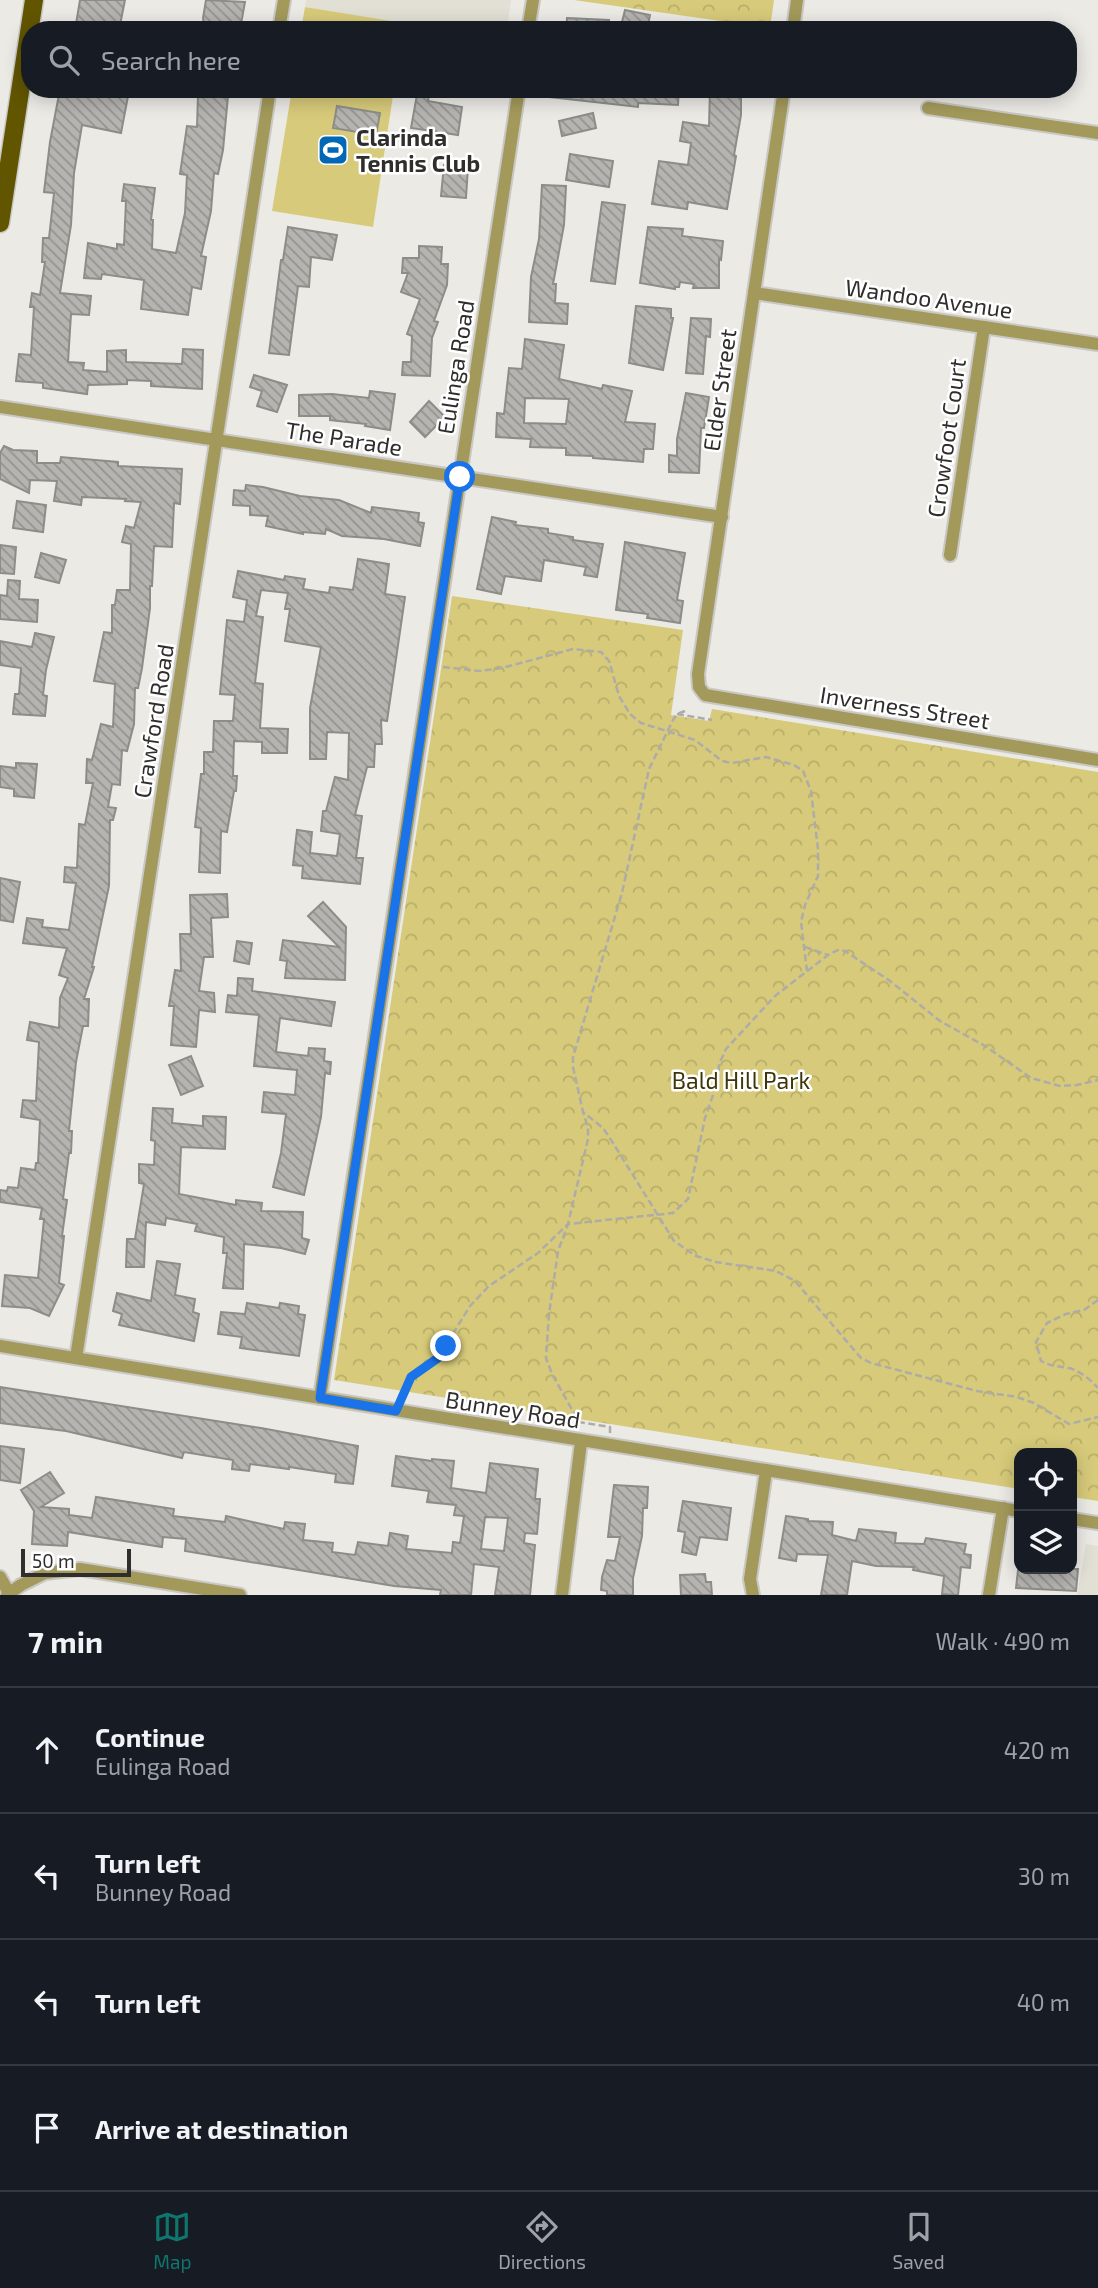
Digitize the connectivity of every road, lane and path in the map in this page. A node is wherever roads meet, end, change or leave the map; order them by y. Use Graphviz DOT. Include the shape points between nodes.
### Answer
graph roads {
  1 [pos="34,0"];
  2 [pos="284,0"];
  3 [pos="533,0"];
  4 [pos="797,0"];
  5 [pos="31,21"];
  6 [pos="280,21"];
  7 [pos="530,21"];
  8 [pos="794,21"];
  9 [pos="21,85"];
  10 [pos="269,98"];
  11 [pos="518,98"];
  12 [pos="783,98"];
  13 [pos="928,108"];
  14 [pos="1098,134"];
  15 [pos="0,223"];
  16 [pos="754,293"];
  17 [pos="984,327"];
  18 [pos="1098,344"];
  19 [pos="0,407"];
  20 [pos="217,439"];
  21 [pos="460,477"];
  22 [pos="722,517"];
  23 [pos="950,555"];
  24 [pos="431,666"];
  25 [pos="705,695"];
  26 [pos="685,711"];
  27 [pos="677,714"];
  28 [pos="712,720"];
  29 [pos="667,733"];
  30 [pos="1098,760"];
  31 [pos="805,947"];
  32 [pos="828,956"];
  33 [pos="807,971"];
  34 [pos="1098,1080"];
  35 [pos="583,1112"];
  36 [pos="658,1216"];
  37 [pos="569,1224"];
  38 [pos="1098,1300"];
  39 [pos="0,1346"];
  40 [pos="76,1358"];
  41 [pos="1098,1388"];
  42 [pos="320,1398"];
  43 [pos="396,1411"];
  44 [pos="1098,1417"];
  45 [pos="581,1442"];
  46 [pos="610,1447"];
  47 [pos="766,1471"];
  48 [pos="1003,1508"];
  49 [pos="1014,1510"];
  50 [pos="1077,1520"];
  51 [pos="1098,1523"];
  52 [pos="0,1577"];
  53 [pos="8,1594"];
  54 [pos="240,1595"];
  55 [pos="562,1595"];
  56 [pos="753,1595"];
  57 [pos="989,1595"];
  1 -- 5 [label="main road"];
  2 -- 6 [label="street"];
  3 -- 7 [label="street"];
  4 -- 8 [label="street"];
  9 -- 15 [label="main road"];
  10 -- 20 [label="street, Crawford Road"];
  11 -- 21 [label="street, Eulinga Road"];
  12 -- 16 [label="street, Elder Street"];
  13 -- 14 [label="street"];
  16 -- 17 [label="street, Wandoo Avenue"];
  16 -- 22 [label="street, Elder Street"];
  17 -- 18 [label="street, Wandoo Avenue"];
  17 -- 23 [label="street, Crowfoot Court"];
  19 -- 20 [label="street, The Parade"];
  20 -- 21 [label="street, The Parade"];
  20 -- 40 [label="street, Crawford Road"];
  21 -- 22 [label="street, The Parade"];
  21 -- 24 [label="street, Eulinga Road"];
  22 -- 25 [label="street, Elder Street" via="698,674"];
  24 -- 29 [label="path" via="480,671 573,649 601,652 630,714"];
  24 -- 42 [label="street, Eulinga Road"];
  25 -- 30 [label="street, Inverness Street"];
  26 -- 27 [label="path"];
  27 -- 28 [label="path"];
  27 -- 29 [label="path"];
  29 -- 31 [label="path" via="695,740 722,761 766,757 803,771 811,791 818,849 818,876 802,922"];
  29 -- 35 [label="path" via="649,769 622,893 573,1057"];
  31 -- 32 [label="path"];
  31 -- 33 [label="path"];
  32 -- 33 [label="path"];
  32 -- 34 [label="path" via="845,951 940,1021 1031,1079 1060,1086"];
  33 -- 36 [label="path" via="775,996 726,1049 688,1199 679,1209"];
  35 -- 36 [label="path" via="603,1128"];
  35 -- 37 [label="path" via="588,1139"];
  36 -- 37 [label="path"];
  36 -- 44 [label="path" via="674,1241 696,1256 776,1271 795,1281 861,1358 871,1363 1017,1397 1069,1424"];
  37 -- 43 [label="path" via="470,1306 438,1358 411,1377"];
  37 -- 46 [label="path" via="558,1251 546,1358 579,1422 610,1427"];
  38 -- 41 [label="path" via="1047,1323 1036,1342 1041,1361 1079,1372"];
  39 -- 40 [label="street, Bunney Road"];
  40 -- 42 [label="street, Bunney Road"];
  42 -- 43 [label="street, Bunney Road"];
  43 -- 45 [label="street, Bunney Road"];
  45 -- 46 [label="street, Bunney Road"];
  45 -- 55 [label="street"];
  46 -- 47 [label="street, Bunney Road"];
  47 -- 48 [label="street, Bunney Road"];
  47 -- 56 [label="street" via="750,1579"];
  48 -- 49 [label="street, Bunney Road"];
  48 -- 57 [label="street"];
  50 -- 51 [label="street"];
  52 -- 53 [label="street"];
  53 -- 54 [label="street" via="46,1573 80,1569"];
}
